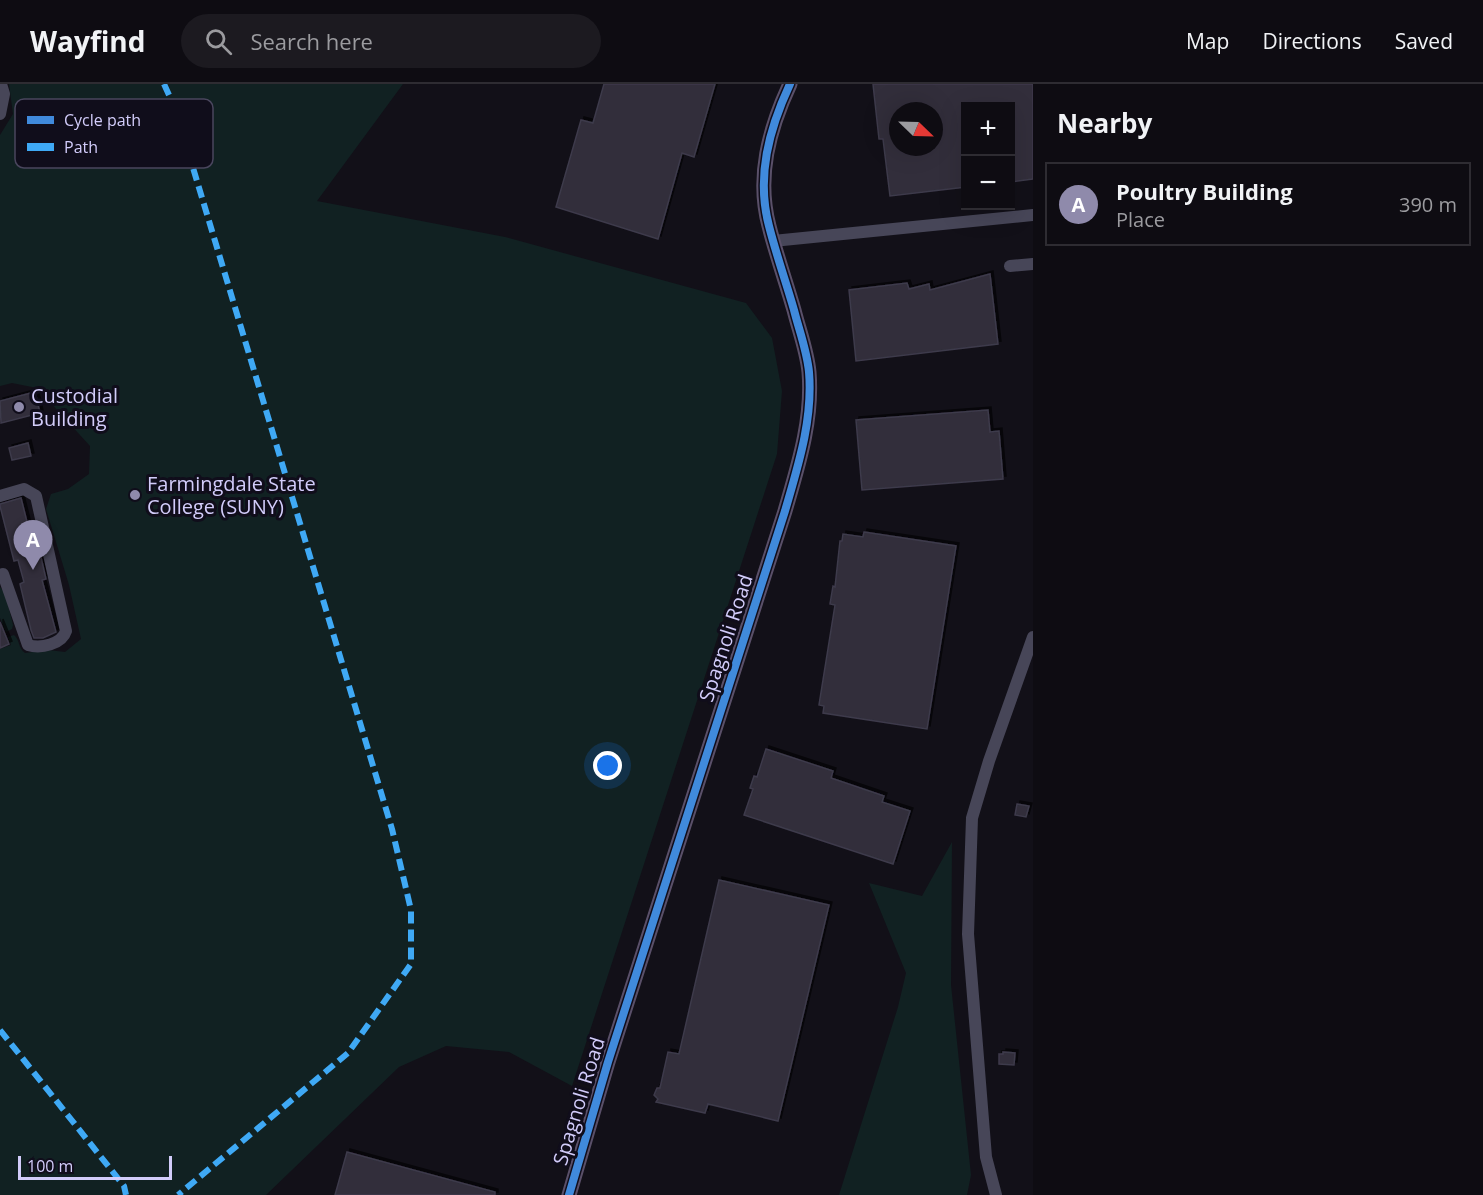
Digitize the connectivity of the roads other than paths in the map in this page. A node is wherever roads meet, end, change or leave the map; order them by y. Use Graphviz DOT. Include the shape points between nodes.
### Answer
graph roads {
  1 [pos="1,84"];
  2 [pos="790,84"];
  3 [pos="0,114"];
  4 [pos="1033,215"];
  5 [pos="773,241"];
  6 [pos="1033,264"];
  7 [pos="1010,266"];
  8 [pos="0,496"];
  9 [pos="1,571"];
  10 [pos="1033,637"];
  11 [pos="568,1195"];
  12 [pos="996,1195"];
  1 -- 3 [label="street" via="4,94"];
  2 -- 5 [label="main road, Spagnoli Road" via="774,123 764,168 766,211"];
  4 -- 5 [label="street"];
  5 -- 11 [label="main road, Spagnoli Road" via="807,357 809,410 802,452"];
  6 -- 7 [label="street"];
  8 -- 9 [label="street" via="24,489 36,496 66,631 64,638 28,645"];
  10 -- 12 [label="street" via="972,818 968,934 986,1157"];
}
